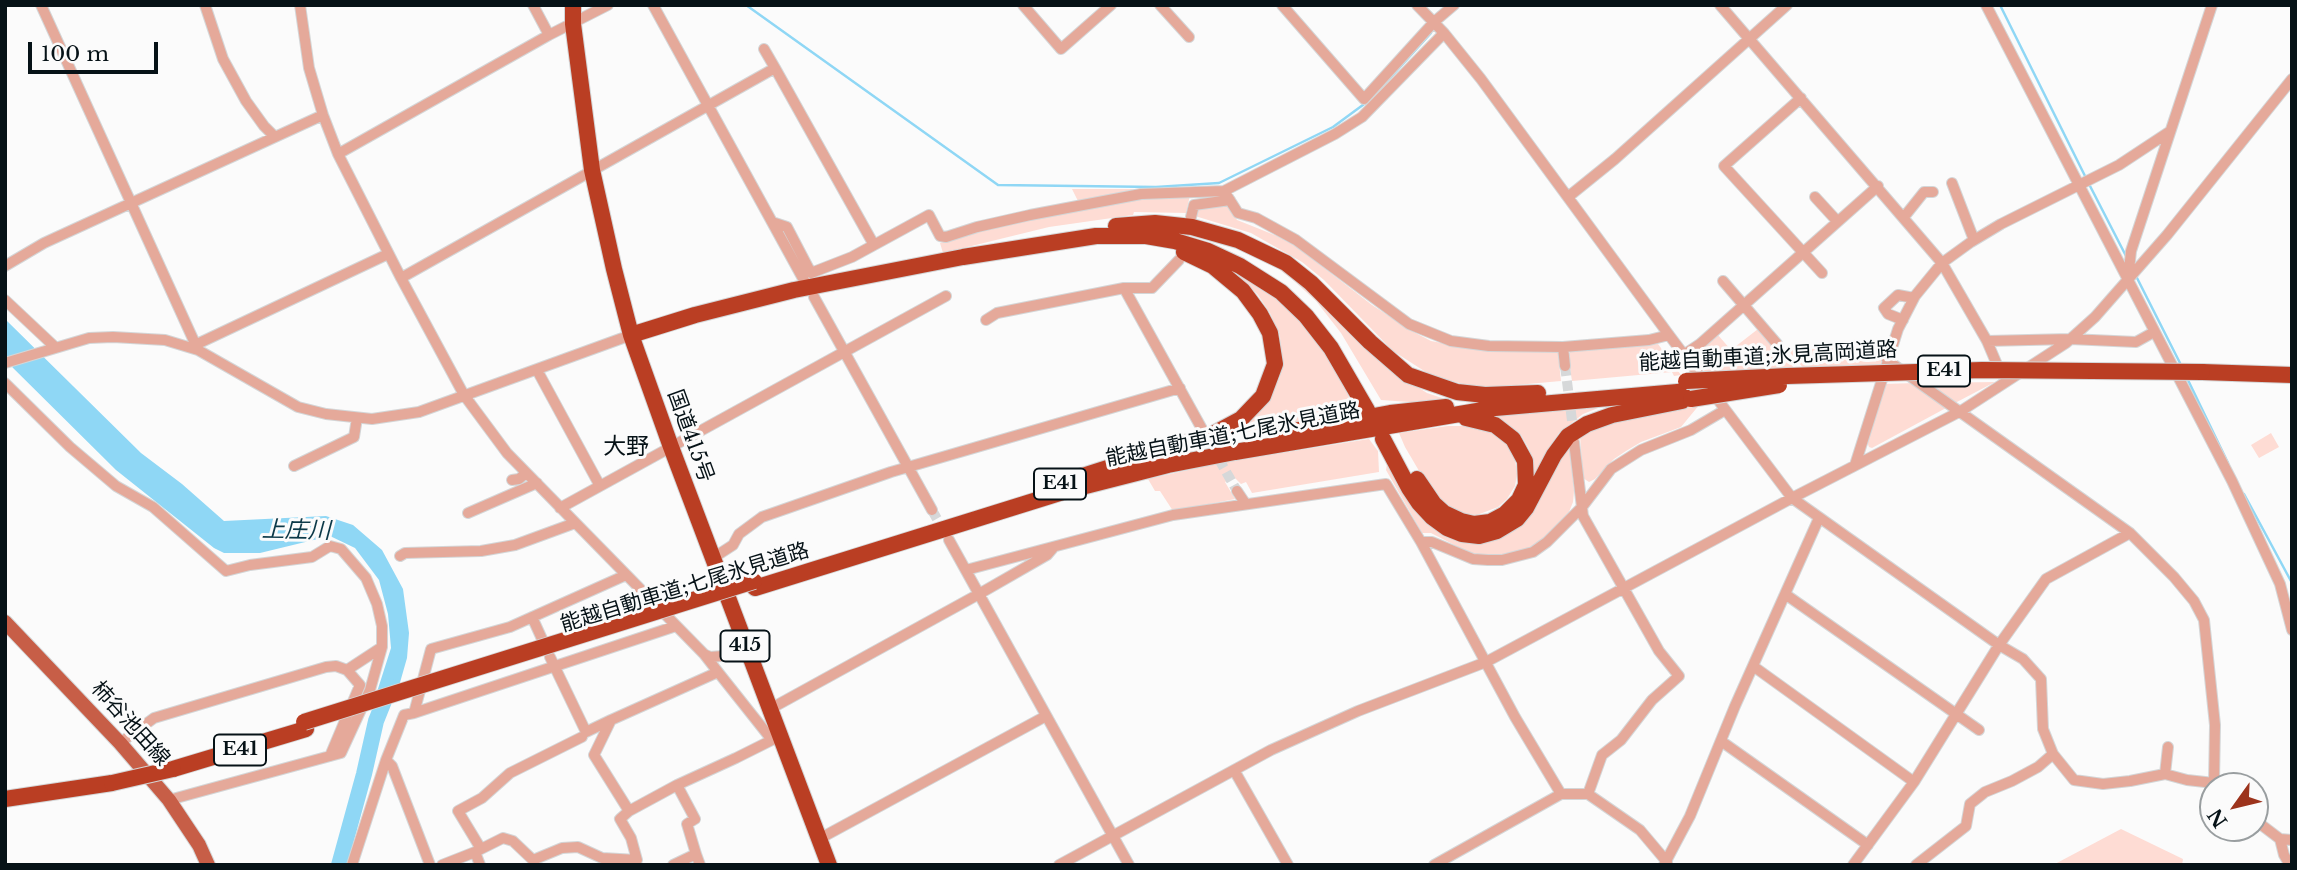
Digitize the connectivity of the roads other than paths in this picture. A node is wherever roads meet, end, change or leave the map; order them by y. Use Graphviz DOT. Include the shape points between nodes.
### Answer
graph roads {
  1 [pos="41,5"];
  2 [pos="205,5"];
  3 [pos="300,5"];
  4 [pos="533,5"];
  5 [pos="573,5"];
  6 [pos="608,5"];
  7 [pos="653,5"];
  8 [pos="1023,5"];
  9 [pos="1111,5"];
  10 [pos="1160,5"];
  11 [pos="1282,5"];
  12 [pos="1417,5"];
  13 [pos="1454,5"];
  14 [pos="1720,5"];
  15 [pos="1787,5"];
  16 [pos="1986,5"];
  17 [pos="2212,5"];
  18 [pos="1434,22"];
  19 [pos="573,24"];
  20 [pos="1444,33"];
  21 [pos="549,35"];
  22 [pos="1189,37"];
  23 [pos="1750,38"];
  24 [pos="764,49"];
  25 [pos="775,68"];
  26 [pos="2292,79"];
  27 [pos="1801,98"];
  28 [pos="707,106"];
  29 [pos="323,115"];
  30 [pos="2169,132"];
  31 [pos="275,137"];
  32 [pos="338,154"];
  33 [pos="592,170"];
  34 [pos="1952,183"];
  35 [pos="2078,184"];
  36 [pos="1878,186"];
  37 [pos="1933,192"];
  38 [pos="1227,196"];
  39 [pos="1568,197"];
  40 [pos="1815,197"];
  41 [pos="131,204"];
  42 [pos="1191,217"];
  43 [pos="1904,217"];
  44 [pos="1837,221"];
  45 [pos="772,222"];
  46 [pos="1112,231"];
  47 [pos="1974,240"];
  48 [pos="874,245"];
  49 [pos="1802,251"];
  50 [pos="388,254"];
  51 [pos="1179,260"];
  52 [pos="1942,263"];
  53 [pos="5,267"];
  54 [pos="1822,273"];
  55 [pos="401,278"];
  56 [pos="2128,281"];
  57 [pos="1723,282"];
  58 [pos="806,284"];
  59 [pos="1124,288"];
  60 [pos="946,296"];
  61 [pos="814,297"];
  62 [pos="1914,298"];
  63 [pos="5,300"];
  64 [pos="1743,304"];
  65 [pos="986,320"];
  66 [pos="1903,320"];
  67 [pos="2154,332"];
  68 [pos="631,335"];
  69 [pos="1669,335"];
  70 [pos="2070,339"];
  71 [pos="1987,341"];
  72 [pos="1880,342"];
  73 [pos="1778,345"];
  74 [pos="1563,346"];
  75 [pos="55,347"];
  76 [pos="197,347"];
  77 [pos="1892,347"];
  78 [pos="845,351"];
  79 [pos="1685,354"];
  80 [pos="1887,360"];
  81 [pos="5,363"];
  82 [pos="1565,366"];
  83 [pos="537,370"];
  84 [pos="2203,375"];
  85 [pos="2292,375"];
  86 [pos="2005,382"];
  87 [pos="5,383"];
  88 [pos="2292,383"];
  89 [pos="1180,388"];
  90 [pos="1689,390"];
  91 [pos="1538,393"];
  92 [pos="464,395"];
  93 [pos="1725,410"];
  94 [pos="1961,411"];
  95 [pos="1443,417"];
  96 [pos="357,418"];
  97 [pos="1379,423"];
  98 [pos="1202,429"];
  99 [pos="1574,442"];
  100 [pos="671,447"];
  101 [pos="1855,465"];
  102 [pos="294,466"];
  103 [pos="909,469"];
  104 [pos="526,472"];
  105 [pos="512,480"];
  106 [pos="537,483"];
  107 [pos="1063,483"];
  108 [pos="600,486"];
  109 [pos="1237,491"];
  110 [pos="1792,498"];
  111 [pos="1245,503"];
  112 [pos="1582,507"];
  113 [pos="560,508"];
  114 [pos="932,510"];
  115 [pos="468,513"];
  116 [pos="1819,518"];
  117 [pos="575,523"];
  118 [pos="2130,533"];
  119 [pos="949,540"];
  120 [pos="1421,542"];
  121 [pos="1055,546"];
  122 [pos="400,556"];
  123 [pos="713,558"];
  124 [pos="966,570"];
  125 [pos="626,575"];
  126 [pos="754,584"];
  127 [pos="1623,588"];
  128 [pos="979,594"];
  129 [pos="1785,594"];
  130 [pos="532,617"];
  131 [pos="5,622"];
  132 [pos="676,626"];
  133 [pos="2292,630"];
  134 [pos="542,639"];
  135 [pos="1999,645"];
  136 [pos="382,647"];
  137 [pos="747,649"];
  138 [pos="704,654"];
  139 [pos="552,662"];
  140 [pos="1486,662"];
  141 [pos="1753,666"];
  142 [pos="346,670"];
  143 [pos="718,672"];
  144 [pos="770,709"];
  145 [pos="414,713"];
  146 [pos="1956,715"];
  147 [pos="1046,716"];
  148 [pos="611,720"];
  149 [pos="1979,730"];
  150 [pos="584,735"];
  151 [pos="776,738"];
  152 [pos="1721,741"];
  153 [pos="120,743"];
  154 [pos="2168,747"];
  155 [pos="2053,754"];
  156 [pos="594,755"];
  157 [pos="330,756"];
  158 [pos="386,760"];
  159 [pos="1234,770"];
  160 [pos="2216,772"];
  161 [pos="2165,774"];
  162 [pos="111,779"];
  163 [pos="1914,782"];
  164 [pos="2199,782"];
  165 [pos="677,785"];
  166 [pos="5,790"];
  167 [pos="1561,794"];
  168 [pos="1588,794"];
  169 [pos="5,799"];
  170 [pos="169,800"];
  171 [pos="629,811"];
  172 [pos="2269,831"];
  173 [pos="1114,836"];
  174 [pos="819,839"];
  175 [pos="2280,839"];
  176 [pos="2292,841"];
  177 [pos="1868,845"];
  178 [pos="478,850"];
  179 [pos="698,859"];
  180 [pos="641,863"];
  181 [pos="1666,863"];
  182 [pos="208,865"];
  183 [pos="352,865"];
  184 [pos="430,865"];
  185 [pos="442,865"];
  186 [pos="480,865"];
  187 [pos="673,865"];
  188 [pos="829,865"];
  189 [pos="1059,865"];
  190 [pos="1129,865"];
  191 [pos="1288,865"];
  192 [pos="1434,865"];
  193 [pos="1853,865"];
  194 [pos="1916,865"];
  195 [pos="2290,865"];
  1 -- 41 [label="street"];
  2 -- 31 [label="street" via="223,59 246,101"];
  3 -- 29 [label="street" via="309,68"];
  4 -- 21 [label="street"];
  5 -- 19 [label="highway, 国道415号 / 415"];
  6 -- 19 [label="street"];
  7 -- 28 [label="street"];
  8 -- 9 [label="street" via="1061,48"];
  10 -- 22 [label="street"];
  11 -- 18 [label="street" via="1364,99"];
  12 -- 18 [label="street"];
  13 -- 18 [label="street"];
  14 -- 23 [label="street"];
  15 -- 23 [label="street"];
  16 -- 35 [label="street"];
  17 -- 30 [label="street"];
  18 -- 20 [label="street"];
  19 -- 21 [label="street"];
  19 -- 33 [label="highway, 国道415号 / 415"];
  20 -- 38 [label="street" via="1362,117"];
  20 -- 39 [label="street"];
  21 -- 32 [label="street"];
  23 -- 27 [label="street"];
  23 -- 39 [label="street"];
  24 -- 25 [label="street"];
  25 -- 28 [label="street"];
  25 -- 48 [label="street"];
  26 -- 56 [label="street"];
  27 -- 36 [label="street"];
  27 -- 49 [label="street" via="1724,166"];
  28 -- 33 [label="street"];
  28 -- 45 [label="street"];
  29 -- 31 [label="street"];
  29 -- 32 [label="street"];
  30 -- 35 [label="street" via="2119,165"];
  30 -- 56 [label="street" via="2131,251"];
  31 -- 41 [label="street"];
  32 -- 50 [label="street"];
  33 -- 55 [label="street"];
  33 -- 68 [label="highway, 国道415号 / 415"];
  34 -- 47 [label="street"];
  35 -- 47 [label="street"];
  35 -- 56 [label="street"];
  36 -- 43 [label="street"];
  36 -- 44 [label="street"];
  37 -- 43 [label="street" via="1924,192"];
  38 -- 42 [label="street" via="1194,205"];
  38 -- 48 [label="street" via="1141,194 946,237 940,236 929,215"];
  38 -- 74 [label="street" via="1238,213 1296,240 1409,324 1451,341"];
  39 -- 69 [label="street"];
  40 -- 44 [label="street"];
  41 -- 53 [label="street" via="44,243"];
  41 -- 76 [label="street"];
  43 -- 52 [label="street"];
  44 -- 49 [label="street"];
  45 -- 48 [label="street" via="787,227 811,272"];
  45 -- 58 [label="street"];
  46 -- 68 [label="highway" via="794,290"];
  46 -- 91 [label="highway" via="1155,223 1192,227 1238,240 1286,263 1408,375 1457,393"];
  46 -- 97 [label="highway" via="1208,251 1263,279 1306,316"];
  46 -- 107 [label="highway" via="1184,252 1213,266 1243,291 1260,314 1270,333 1275,364 1263,396 1227,427"];
  47 -- 52 [label="street"];
  49 -- 54 [label="street"];
  49 -- 64 [label="street"];
  50 -- 55 [label="street"];
  50 -- 76 [label="street"];
  51 -- 59 [label="street" via="1152,288"];
  52 -- 62 [label="street"];
  52 -- 71 [label="street"];
  55 -- 92 [label="street"];
  56 -- 67 [label="street"];
  56 -- 70 [label="street"];
  57 -- 64 [label="street"];
  59 -- 65 [label="street" via="997,313"];
  59 -- 89 [label="street"];
  60 -- 78 [label="street"];
  61 -- 78 [label="street"];
  62 -- 66 [label="street"];
  62 -- 66 [label="street" via="1898,295 1884,307 1888,314"];
  63 -- 75 [label="street"];
  64 -- 73 [label="street"];
  64 -- 79 [label="street"];
  66 -- 77 [label="street"];
  67 -- 70 [label="street" via="2136,342"];
  67 -- 133 [label="street" via="2271,561"];
  68 -- 83 [label="street"];
  68 -- 100 [label="highway, 国道415号 / 415"];
  69 -- 74 [label="street"];
  69 -- 79 [label="street"];
  70 -- 71 [label="street"];
  70 -- 86 [label="street"];
  71 -- 86 [label="street"];
  72 -- 77 [label="street"];
  74 -- 82 [label="street"];
  75 -- 76 [label="street" via="113,337"];
  75 -- 81 [label="street"];
  76 -- 96 [label="street" via="298,407"];
  77 -- 80 [label="street"];
  78 -- 100 [label="street"];
  78 -- 103 [label="street"];
  79 -- 93 [label="street"];
  80 -- 94 [label="street"];
  80 -- 101 [label="street"];
  83 -- 92 [label="street"];
  83 -- 108 [label="street"];
  84 -- 85 [label="highway, 能越自動車道;氷見高岡道路 / E41"];
  84 -- 88 [label="highway, 能越自動車道;氷見高岡道路 / E41"];
  84 -- 90 [label="highway, 能越自動車道;氷見高岡道路 / E41, bridge" via="2022,376"];
  84 -- 90 [label="highway, 能越自動車道;氷見高岡道路 / E41, bridge" via="1982,370 1787,376"];
  86 -- 94 [label="street"];
  87 -- 136 [label="street" via="70,447 116,486 153,507 226,571 312,557 330,546 341,549 366,578 377,604"];
  89 -- 98 [label="street"];
  89 -- 103 [label="street"];
  90 -- 91 [label="highway, 能越自動車道;氷見高岡道路 / E41"];
  90 -- 95 [label="highway, 能越自動車道;氷見高岡道路 / E41"];
  90 -- 97 [label="highway" via="1587,424 1568,436 1517,519 1479,536 1447,528 1419,503"];
  91 -- 97 [label="highway, 能越自動車道;氷見高岡道路 / E41"];
  92 -- 96 [label="street" via="419,412"];
  92 -- 104 [label="street"];
  93 -- 110 [label="street"];
  93 -- 112 [label="street" via="1619,464"];
  94 -- 101 [label="street"];
  94 -- 118 [label="street"];
  95 -- 97 [label="highway, 能越自動車道;氷見高岡道路 / E41"];
  95 -- 97 [label="highway" via="1480,419 1513,439 1525,461 1526,485 1505,514 1474,524 1444,513 1424,492"];
  96 -- 102 [label="street" via="354,437"];
  97 -- 107 [label="highway, 能越自動車道;七尾氷見道路 / E41" via="1217,445"];
  97 -- 126 [label="highway, 能越自動車道;七尾氷見道路 / E41" via="1105,480"];
  99 -- 112 [label="street"];
  100 -- 108 [label="street"];
  100 -- 123 [label="highway, 国道415号 / 415"];
  101 -- 110 [label="street"];
  103 -- 114 [label="street"];
  103 -- 123 [label="street" via="762,517"];
  104 -- 105 [label="street"];
  104 -- 106 [label="street"];
  106 -- 113 [label="street"];
  106 -- 115 [label="street"];
  107 -- 126 [label="highway, 能越自動車道;七尾氷見道路 / E41"];
  108 -- 113 [label="street"];
  109 -- 111 [label="street"];
  110 -- 116 [label="street"];
  110 -- 127 [label="street"];
  111 -- 120 [label="street" via="1386,484"];
  111 -- 121 [label="street" via="1173,515"];
  112 -- 120 [label="street" via="1547,542 1519,557 1473,559"];
  112 -- 127 [label="street"];
  113 -- 117 [label="street"];
  116 -- 129 [label="street"];
  116 -- 135 [label="street"];
  117 -- 122 [label="street" via="515,545"];
  117 -- 125 [label="street"];
  118 -- 135 [label="street" via="2046,579"];
  118 -- 160 [label="street" via="2174,577 2204,620"];
  119 -- 124 [label="street"];
  120 -- 140 [label="street"];
  121 -- 124 [label="street"];
  121 -- 128 [label="street"];
  123 -- 137 [label="highway, 国道415号 / 415"];
  124 -- 128 [label="street"];
  125 -- 130 [label="street"];
  125 -- 132 [label="street"];
  126 -- 162 [label="highway, 能越自動車道;七尾氷見道路 / E41, bridge" via="305,726"];
  127 -- 140 [label="street"];
  127 -- 168 [label="street" via="1679,676 1602,755"];
  128 -- 144 [label="street"];
  128 -- 147 [label="street"];
  129 -- 141 [label="street"];
  129 -- 146 [label="street"];
  130 -- 134 [label="street"];
  130 -- 145 [label="street" via="431,649"];
  131 -- 153 [label="main road, 柿谷池田線"];
  132 -- 138 [label="street"];
  132 -- 139 [label="street"];
  135 -- 146 [label="street"];
  135 -- 155 [label="street" via="2023,659 2041,678 2043,729"];
  136 -- 142 [label="street"];
  136 -- 157 [label="street" via="370,690 341,753"];
  137 -- 138 [label="street" via="722,656"];
  137 -- 144 [label="highway, 国道415号 / 415"];
  138 -- 143 [label="street"];
  139 -- 145 [label="street"];
  139 -- 150 [label="street"];
  140 -- 159 [label="street" via="1358,711"];
  140 -- 167 [label="street"];
  141 -- 152 [label="street"];
  141 -- 163 [label="street"];
  142 -- 153 [label="street" via="326,667 154,719"];
  142 -- 157 [label="street" via="360,685"];
  143 -- 148 [label="street"];
  143 -- 151 [label="street"];
  144 -- 151 [label="highway, 国道415号 / 415"];
  145 -- 158 [label="street" via="404,715"];
  146 -- 149 [label="street"];
  146 -- 163 [label="street"];
  147 -- 173 [label="street"];
  147 -- 174 [label="street"];
  148 -- 150 [label="street"];
  148 -- 156 [label="street"];
  150 -- 156 [label="street"];
  150 -- 178 [label="street" via="510,774 458,811"];
  151 -- 165 [label="street"];
  151 -- 174 [label="highway, 国道415号 / 415"];
  152 -- 177 [label="street"];
  152 -- 181 [label="street"];
  153 -- 170 [label="main road, 柿谷池田線"];
  154 -- 161 [label="street"];
  155 -- 161 [label="street" via="2074,780 2103,784"];
  155 -- 194 [label="street" via="1970,804 1966,826"];
  156 -- 171 [label="street"];
  157 -- 170 [label="street"];
  158 -- 183 [label="street"];
  158 -- 184 [label="street"];
  159 -- 173 [label="street"];
  159 -- 191 [label="street"];
  161 -- 164 [label="street"];
  162 -- 166 [label="highway, 能越自動車道;七尾氷見道路 / E41"];
  162 -- 169 [label="highway, 能越自動車道;七尾氷見道路 / E41"];
  163 -- 177 [label="street"];
  165 -- 171 [label="street"];
  165 -- 179 [label="street" via="695,819 687,824"];
  167 -- 168 [label="street"];
  167 -- 192 [label="street"];
  168 -- 181 [label="street" via="1640,830"];
  170 -- 182 [label="main road, 柿谷池田線"];
  171 -- 180 [label="street" via="621,819"];
  172 -- 175 [label="street"];
  173 -- 189 [label="street"];
  173 -- 190 [label="street"];
  174 -- 188 [label="highway, 国道415号 / 415"];
  175 -- 176 [label="street"];
  175 -- 195 [label="street"];
  177 -- 193 [label="street"];
  178 -- 180 [label="street" via="503,838 533,860 551,851 578,847 602,858"];
  178 -- 185 [label="street"];
  178 -- 186 [label="street"];
  179 -- 187 [label="street"];
}
